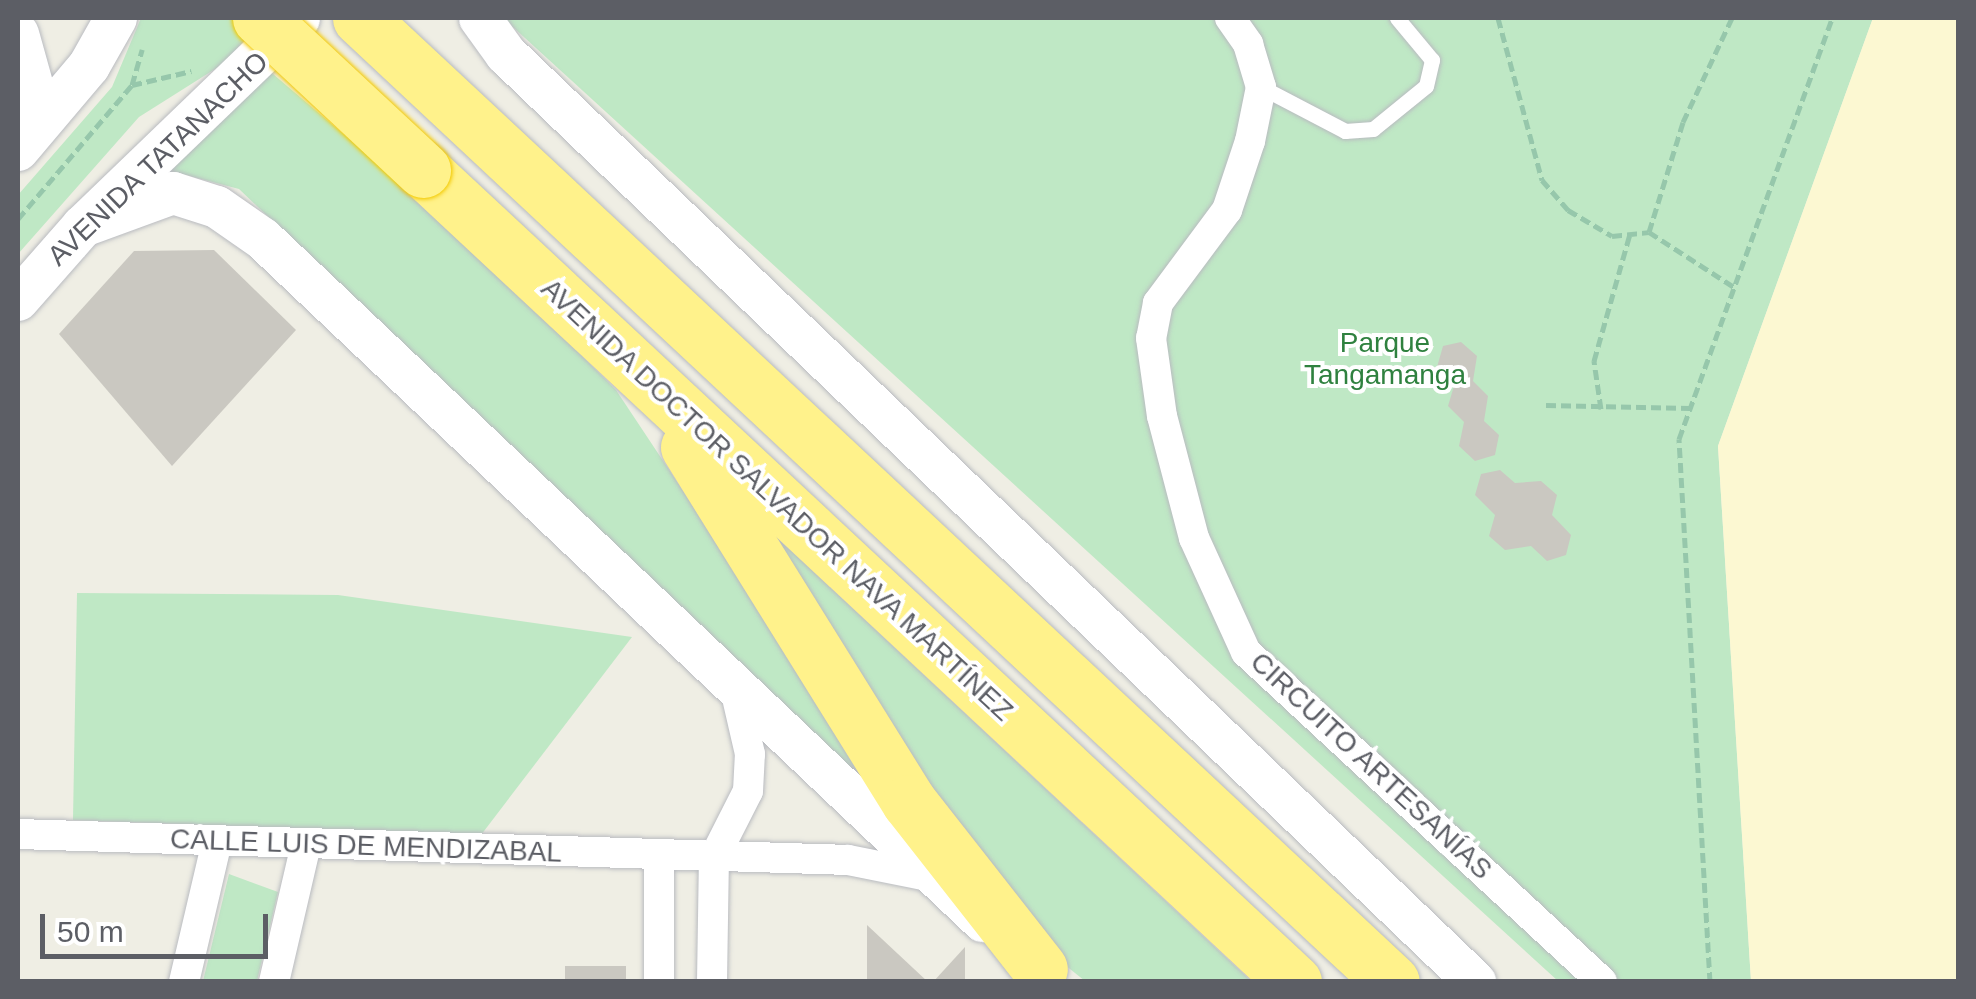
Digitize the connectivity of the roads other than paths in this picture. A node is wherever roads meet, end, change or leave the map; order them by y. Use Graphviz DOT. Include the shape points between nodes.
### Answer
graph roads {
  1 [pos="116,18"];
  2 [pos="260,18"];
  3 [pos="299,18"];
  4 [pos="360,18"];
  5 [pos="480,18"];
  6 [pos="1230,18"];
  7 [pos="1398,18"];
  8 [pos="18,34"];
  9 [pos="1261,86"];
  10 [pos="20,147"];
  11 [pos="83,226"];
  12 [pos="18,300"];
  13 [pos="611,345"];
  14 [pos="734,689"];
  15 [pos="18,834"];
  16 [pos="217,840"];
  17 [pos="306,845"];
  18 [pos="660,857"];
  19 [pos="714,858"];
  20 [pos="928,876"];
  21 [pos="1047,975"];
  22 [pos="184,982"];
  23 [pos="274,982"];
  24 [pos="659,982"];
  25 [pos="712,982"];
  26 [pos="1294,982"];
  27 [pos="1392,982"];
  28 [pos="1475,982"];
  29 [pos="1602,982"];
  1 -- 10 [label="main road" via="89,66"];
  2 -- 13 [label="highway, AVENIDA DOCTOR SALVADOR NAVA MARTÍNEZ, bridge"];
  3 -- 11 [label="main road, AVENIDA TATANACHO"];
  4 -- 27 [label="highway"];
  5 -- 28 [label="main road" via="506,54"];
  6 -- 9 [label="street" via="1248,44"];
  7 -- 9 [label="lane" via="1432,60 1426,86 1373,129 1345,132"];
  8 -- 10 [label="main road" via="35,96"];
  9 -- 29 [label="street, CIRCUITO ARTESANÍAS" via="1227,210 1158,303 1151,338 1162,416 1194,538 1246,652"];
  11 -- 12 [label="main road, AVENIDA TATANACHO"];
  11 -- 14 [label="main road" via="173,193 218,207 263,239"];
  13 -- 21 [label="highway" via="712,480 910,802"];
  13 -- 26 [label="highway, AVENIDA DOCTOR SALVADOR NAVA MARTÍNEZ"];
  14 -- 19 [label="street" via="750,754 748,791"];
  14 -- 20 [label="main road"];
  15 -- 16 [label="street, CALLE LUIS DE MENDIZABAL"];
  16 -- 17 [label="street, CALLE LUIS DE MENDIZABAL"];
  16 -- 22 [label="street"];
  17 -- 18 [label="street, CALLE LUIS DE MENDIZABAL"];
  17 -- 23 [label="street"];
  18 -- 19 [label="street, CALLE LUIS DE MENDIZABAL"];
  18 -- 24 [label="street"];
  19 -- 20 [label="street, CALLE LUIS DE MENDIZABAL" via="848,860"];
  19 -- 25 [label="street"];
  20 -- 21 [label="main road"];
}
